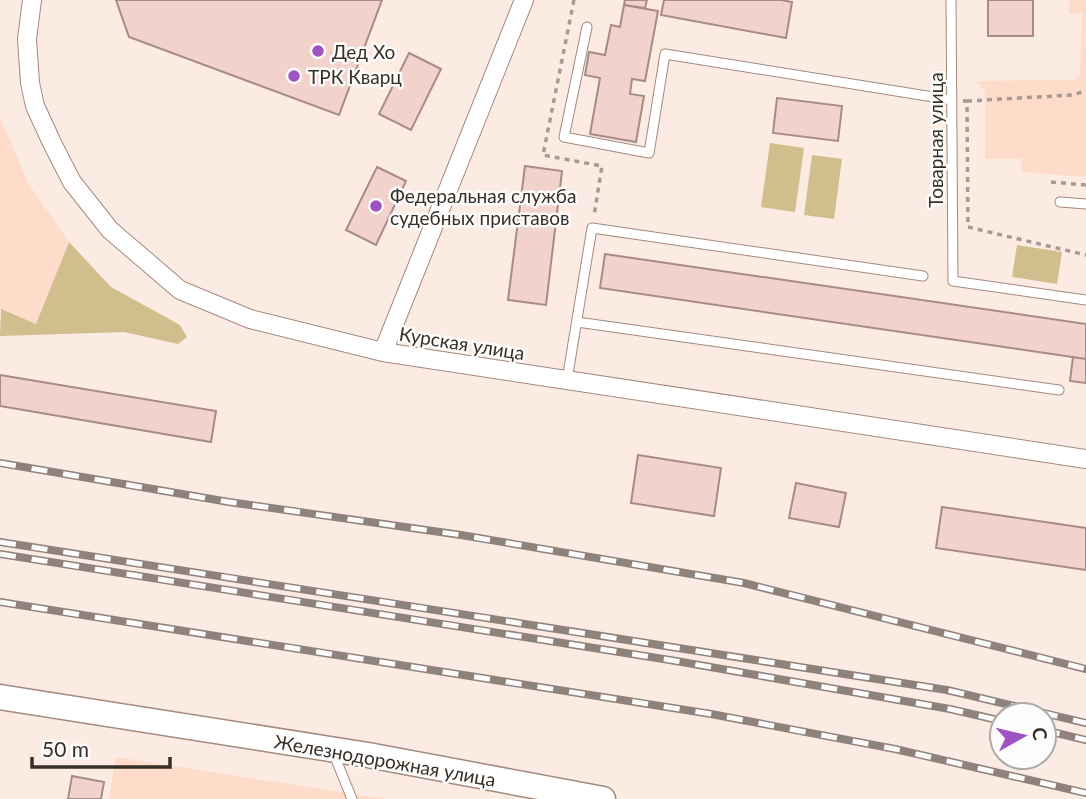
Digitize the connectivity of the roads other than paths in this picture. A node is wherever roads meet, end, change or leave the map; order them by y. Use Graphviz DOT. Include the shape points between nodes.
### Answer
graph roads {
  1 [pos="32,0"];
  2 [pos="524,0"];
  3 [pos="951,0"];
  4 [pos="587,27"];
  5 [pos="952,100"];
  6 [pos="1060,202"];
  7 [pos="1086,204"];
  8 [pos="923,276"];
  9 [pos="1086,300"];
  10 [pos="577,322"];
  11 [pos="383,352"];
  12 [pos="567,380"];
  13 [pos="1059,390"];
  14 [pos="1086,459"];
  15 [pos="0,697"];
  16 [pos="332,750"];
  17 [pos="352,799"];
  18 [pos="603,799"];
  1 -- 11 [label="street, Курская улица" via="27,39 35,106 72,182 110,230 180,290 250,319"];
  2 -- 11 [label="street"];
  3 -- 5 [label="lane, Товарная улица"];
  4 -- 5 [label="lane" via="564,137 649,153 666,54"];
  5 -- 9 [label="lane, Товарная улица" via="953,281"];
  6 -- 7 [label="lane"];
  8 -- 10 [label="lane" via="592,228"];
  10 -- 12 [label="lane"];
  10 -- 13 [label="lane"];
  11 -- 12 [label="street, Курская улица"];
  12 -- 14 [label="street, Курская улица"];
  15 -- 16 [label="main road, Железнодорожная улица"];
  16 -- 17 [label="lane"];
  16 -- 18 [label="main road, Железнодорожная улица"];
}
